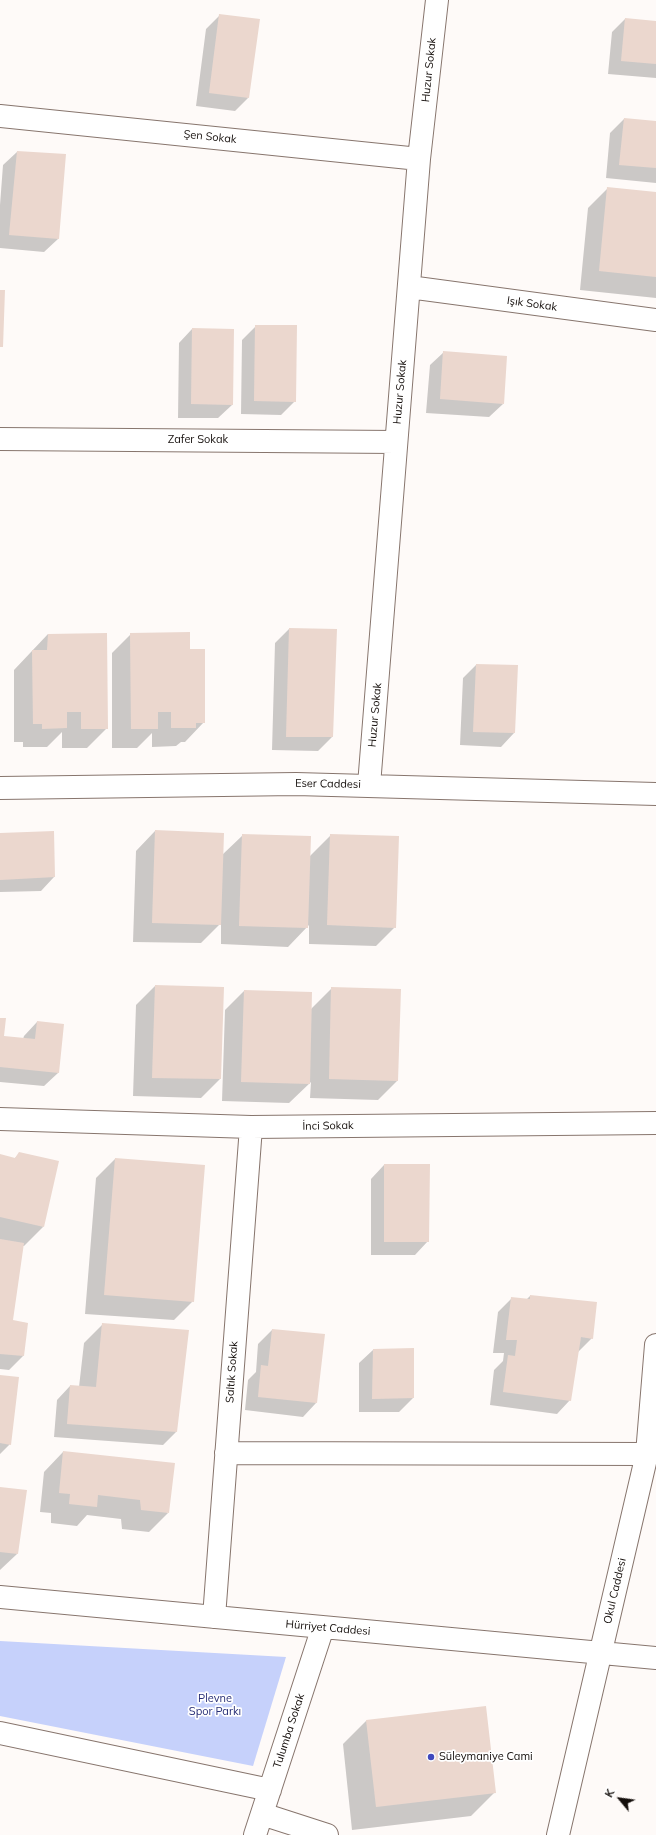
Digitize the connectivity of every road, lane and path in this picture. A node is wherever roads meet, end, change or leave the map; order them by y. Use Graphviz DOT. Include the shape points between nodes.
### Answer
graph roads {
  1 [pos="437,0"];
  2 [pos="0,116"];
  3 [pos="420,159"];
  4 [pos="409,287"];
  5 [pos="656,320"];
  6 [pos="0,439"];
  7 [pos="396,442"];
  8 [pos="369,785"];
  9 [pos="0,788"];
  10 [pos="656,794"];
  11 [pos="0,1119"];
  12 [pos="656,1123"];
  13 [pos="251,1127"];
  14 [pos="656,1346"];
  15 [pos="226,1453"];
  16 [pos="647,1454"];
  17 [pos="0,1597"];
  18 [pos="214,1617"];
  19 [pos="323,1627"];
  20 [pos="600,1653"];
  21 [pos="656,1658"];
  22 [pos="0,1734"];
  23 [pos="270,1790"];
  24 [pos="262,1814"];
  25 [pos="255,1835"];
  26 [pos="327,1835"];
  27 [pos="558,1835"];
  1 -- 3 [label="street, Huzur Sokak"];
  2 -- 3 [label="street, Şen Sokak"];
  3 -- 4 [label="street, Huzur Sokak"];
  4 -- 5 [label="street, Işık Sokak"];
  4 -- 7 [label="street, Huzur Sokak"];
  6 -- 7 [label="street, Zafer Sokak"];
  7 -- 8 [label="street, Huzur Sokak"];
  8 -- 9 [label="street, Eser Caddesi"];
  8 -- 10 [label="street, Eser Caddesi"];
  11 -- 13 [label="street, İnci Sokak"];
  12 -- 13 [label="street, İnci Sokak"];
  13 -- 15 [label="street, Saltık Sokak"];
  14 -- 16 [label="street, Okul Caddesi"];
  15 -- 16 [label="street"];
  15 -- 18 [label="street, Saltık Sokak"];
  16 -- 20 [label="street, Okul Caddesi"];
  17 -- 18 [label="street, Hürriyet Caddesi"];
  18 -- 19 [label="street, Hürriyet Caddesi"];
  19 -- 20 [label="street, Hürriyet Caddesi"];
  19 -- 23 [label="street, Tulumba Sokak"];
  20 -- 21 [label="street, Hürriyet Caddesi"];
  20 -- 27 [label="street, Okul Caddesi"];
  22 -- 23 [label="street"];
  23 -- 24 [label="street, Tulumba Sokak"];
  24 -- 25 [label="street, Tulumba Sokak"];
  24 -- 26 [label="street"];
}
